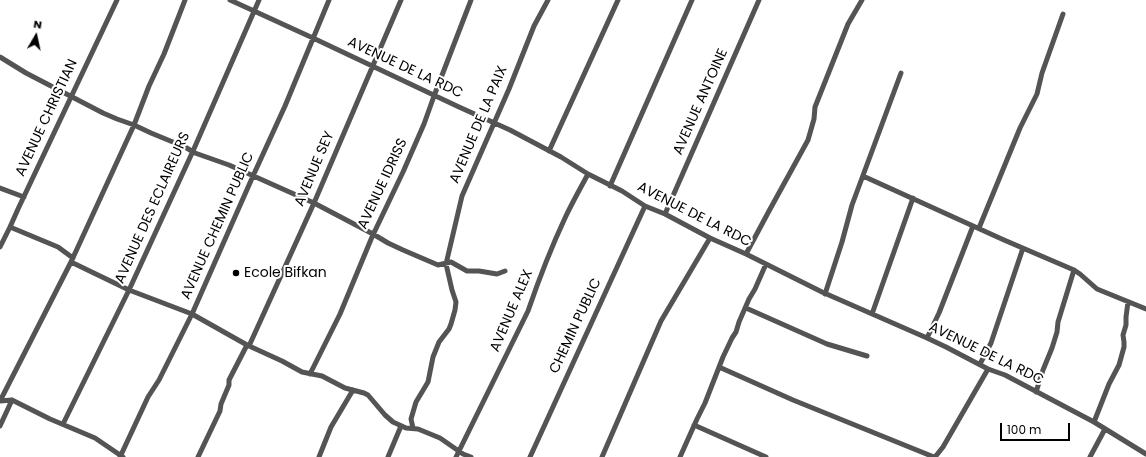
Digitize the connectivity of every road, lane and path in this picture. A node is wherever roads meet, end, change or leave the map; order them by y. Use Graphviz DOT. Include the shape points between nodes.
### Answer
graph roads {
  1 [pos="117,0"];
  2 [pos="185,0"];
  3 [pos="230,0"];
  4 [pos="259,0"];
  5 [pos="329,0"];
  6 [pos="401,0"];
  7 [pos="471,0"];
  8 [pos="548,0"];
  9 [pos="618,0"];
  10 [pos="692,0"];
  11 [pos="759,0"];
  12 [pos="862,0"];
  13 [pos="255,11"];
  14 [pos="1063,14"];
  15 [pos="313,38"];
  16 [pos="0,58"];
  17 [pos="372,66"];
  18 [pos="901,73"];
  19 [pos="71,96"];
  20 [pos="434,96"];
  21 [pos="494,123"];
  22 [pos="134,125"];
  23 [pos="193,151"];
  24 [pos="549,151"];
  25 [pos="588,174"];
  26 [pos="253,176"];
  27 [pos="863,176"];
  28 [pos="610,186"];
  29 [pos="0,188"];
  30 [pos="24,197"];
  31 [pos="913,198"];
  32 [pos="314,203"];
  33 [pos="645,206"];
  34 [pos="665,214"];
  35 [pos="973,226"];
  36 [pos="10,227"];
  37 [pos="979,228"];
  38 [pos="373,234"];
  39 [pos="710,238"];
  40 [pos="0,247"];
  41 [pos="1023,248"];
  42 [pos="746,254"];
  43 [pos="72,260"];
  44 [pos="446,264"];
  45 [pos="766,264"];
  46 [pos="1074,270"];
  47 [pos="505,271"];
  48 [pos="129,290"];
  49 [pos="825,294"];
  50 [pos="1128,302"];
  51 [pos="746,308"];
  52 [pos="1146,309"];
  53 [pos="192,314"];
  54 [pos="872,314"];
  55 [pos="927,338"];
  56 [pos="248,345"];
  57 [pos="867,356"];
  58 [pos="980,364"];
  59 [pos="719,367"];
  60 [pos="988,368"];
  61 [pos="310,374"];
  62 [pos="353,390"];
  63 [pos="1036,392"];
  64 [pos="12,400"];
  65 [pos="0,401"];
  66 [pos="1094,422"];
  67 [pos="63,424"];
  68 [pos="694,425"];
  69 [pos="0,426"];
  70 [pos="401,426"];
  71 [pos="413,428"];
  72 [pos="1105,429"];
  73 [pos="460,450"];
  74 [pos="1146,454"];
  75 [pos="121,456"];
  76 [pos="198,457"];
  77 [pos="318,457"];
  78 [pos="388,457"];
  79 [pos="456,457"];
  80 [pos="471,457"];
  81 [pos="530,457"];
  82 [pos="602,457"];
  83 [pos="680,457"];
  84 [pos="766,457"];
  85 [pos="934,457"];
  86 [pos="1090,457"];
  1 -- 19 [label="street, AVENUE CHRISTIAN"];
  2 -- 22 [label="street"];
  3 -- 13 [label="street, AVENUE DE LA RDC"];
  4 -- 13 [label="street, AVENUE DES ECLAIREURS"];
  5 -- 15 [label="street, AVENUE CHEMIN PUBLIC"];
  6 -- 17 [label="street, AVENUE SEY"];
  7 -- 20 [label="street, AVENUE IDRISS"];
  8 -- 21 [label="street, AVENUE DE LA PAIX" via="534,26"];
  9 -- 24 [label="street"];
  10 -- 28 [label="street"];
  11 -- 34 [label="street, AVENUE ANTOINE"];
  12 -- 42 [label="street" via="848,24 815,108 805,146"];
  13 -- 15 [label="street, AVENUE DE LA RDC"];
  13 -- 23 [label="street, AVENUE DES ECLAIREURS"];
  14 -- 37 [label="street" via="1037,94 1020,128"];
  15 -- 17 [label="street, AVENUE DE LA RDC"];
  15 -- 26 [label="street, AVENUE CHEMIN PUBLIC"];
  16 -- 19 [label="street"];
  17 -- 20 [label="street, AVENUE DE LA RDC"];
  17 -- 32 [label="street, AVENUE SEY"];
  18 -- 27 [label="street"];
  19 -- 22 [label="street"];
  19 -- 30 [label="street, AVENUE CHRISTIAN"];
  20 -- 21 [label="street, AVENUE DE LA RDC"];
  20 -- 38 [label="street, AVENUE IDRISS" via="403,172"];
  21 -- 24 [label="street, AVENUE DE LA RDC"];
  21 -- 44 [label="street, AVENUE DE LA PAIX" via="462,196"];
  22 -- 23 [label="street"];
  22 -- 43 [label="street"];
  23 -- 26 [label="street"];
  23 -- 48 [label="street, AVENUE DES ECLAIREURS"];
  24 -- 25 [label="street, AVENUE DE LA RDC"];
  25 -- 28 [label="street, AVENUE DE LA RDC"];
  25 -- 73 [label="street, AVENUE ALEX" via="555,239 528,311"];
  26 -- 32 [label="street"];
  26 -- 53 [label="street, AVENUE CHEMIN PUBLIC"];
  27 -- 31 [label="street"];
  27 -- 49 [label="street"];
  28 -- 33 [label="street, AVENUE DE LA RDC"];
  29 -- 30 [label="street"];
  30 -- 36 [label="street, AVENUE CHRISTIAN"];
  31 -- 35 [label="street"];
  31 -- 54 [label="street"];
  32 -- 38 [label="street"];
  32 -- 56 [label="street, AVENUE SEY"];
  33 -- 34 [label="street, AVENUE DE LA RDC"];
  33 -- 81 [label="street, CHEMIN PUBLIC"];
  34 -- 39 [label="street, AVENUE DE LA RDC"];
  35 -- 37 [label="street"];
  35 -- 55 [label="street"];
  36 -- 40 [label="street, AVENUE CHRISTIAN"];
  36 -- 43 [label="street" via="58,247"];
  37 -- 41 [label="street"];
  38 -- 44 [label="street" via="438,265"];
  38 -- 61 [label="street, AVENUE IDRISS" via="337,320"];
  39 -- 42 [label="street, AVENUE DE LA RDC"];
  39 -- 82 [label="street" via="661,321"];
  41 -- 46 [label="street"];
  41 -- 58 [label="street" via="991,343"];
  42 -- 45 [label="street, AVENUE DE LA RDC"];
  43 -- 48 [label="street"];
  43 -- 65 [label="street"];
  44 -- 47 [label="street" via="451,262 468,271 497,274"];
  44 -- 71 [label="street" via="456,302 455,310 449,329 439,342 433,357 428,382 416,402 412,419"];
  45 -- 49 [label="street, AVENUE DE LA RDC"];
  45 -- 51 [label="street"];
  46 -- 50 [label="street" via="1097,289"];
  46 -- 63 [label="street" via="1057,332"];
  48 -- 53 [label="street"];
  48 -- 67 [label="street, AVENUE DES ECLAIREURS"];
  49 -- 54 [label="street, AVENUE DE LA RDC"];
  50 -- 52 [label="street"];
  50 -- 66 [label="street" via="1123,335 1124,347 1119,365"];
  51 -- 57 [label="street" via="827,344"];
  51 -- 59 [label="street"];
  53 -- 56 [label="street"];
  53 -- 75 [label="street, AVENUE CHEMIN PUBLIC" via="148,397"];
  54 -- 55 [label="street, AVENUE DE LA RDC"];
  55 -- 58 [label="street, AVENUE DE LA RDC"];
  56 -- 61 [label="street"];
  56 -- 76 [label="street, AVENUE SEY" via="229,380 218,417"];
  58 -- 60 [label="street, AVENUE DE LA RDC"];
  59 -- 68 [label="street"];
  59 -- 85 [label="street"];
  60 -- 63 [label="street, AVENUE DE LA RDC"];
  60 -- 85 [label="street"];
  61 -- 62 [label="street" via="322,376"];
  62 -- 70 [label="street" via="368,395 385,416"];
  62 -- 77 [label="street" via="330,427"];
  63 -- 66 [label="street, AVENUE DE LA RDC"];
  64 -- 65 [label="street"];
  64 -- 67 [label="street"];
  64 -- 69 [label="street"];
  66 -- 72 [label="street, AVENUE DE LA RDC"];
  67 -- 75 [label="street" via="95,438"];
  68 -- 83 [label="street"];
  68 -- 84 [label="street"];
  70 -- 71 [label="street"];
  70 -- 78 [label="street"];
  71 -- 73 [label="street" via="440,438"];
  72 -- 74 [label="street, AVENUE DE LA RDC"];
  72 -- 86 [label="street"];
  73 -- 79 [label="street, AVENUE ALEX"];
  73 -- 80 [label="street"];
}
